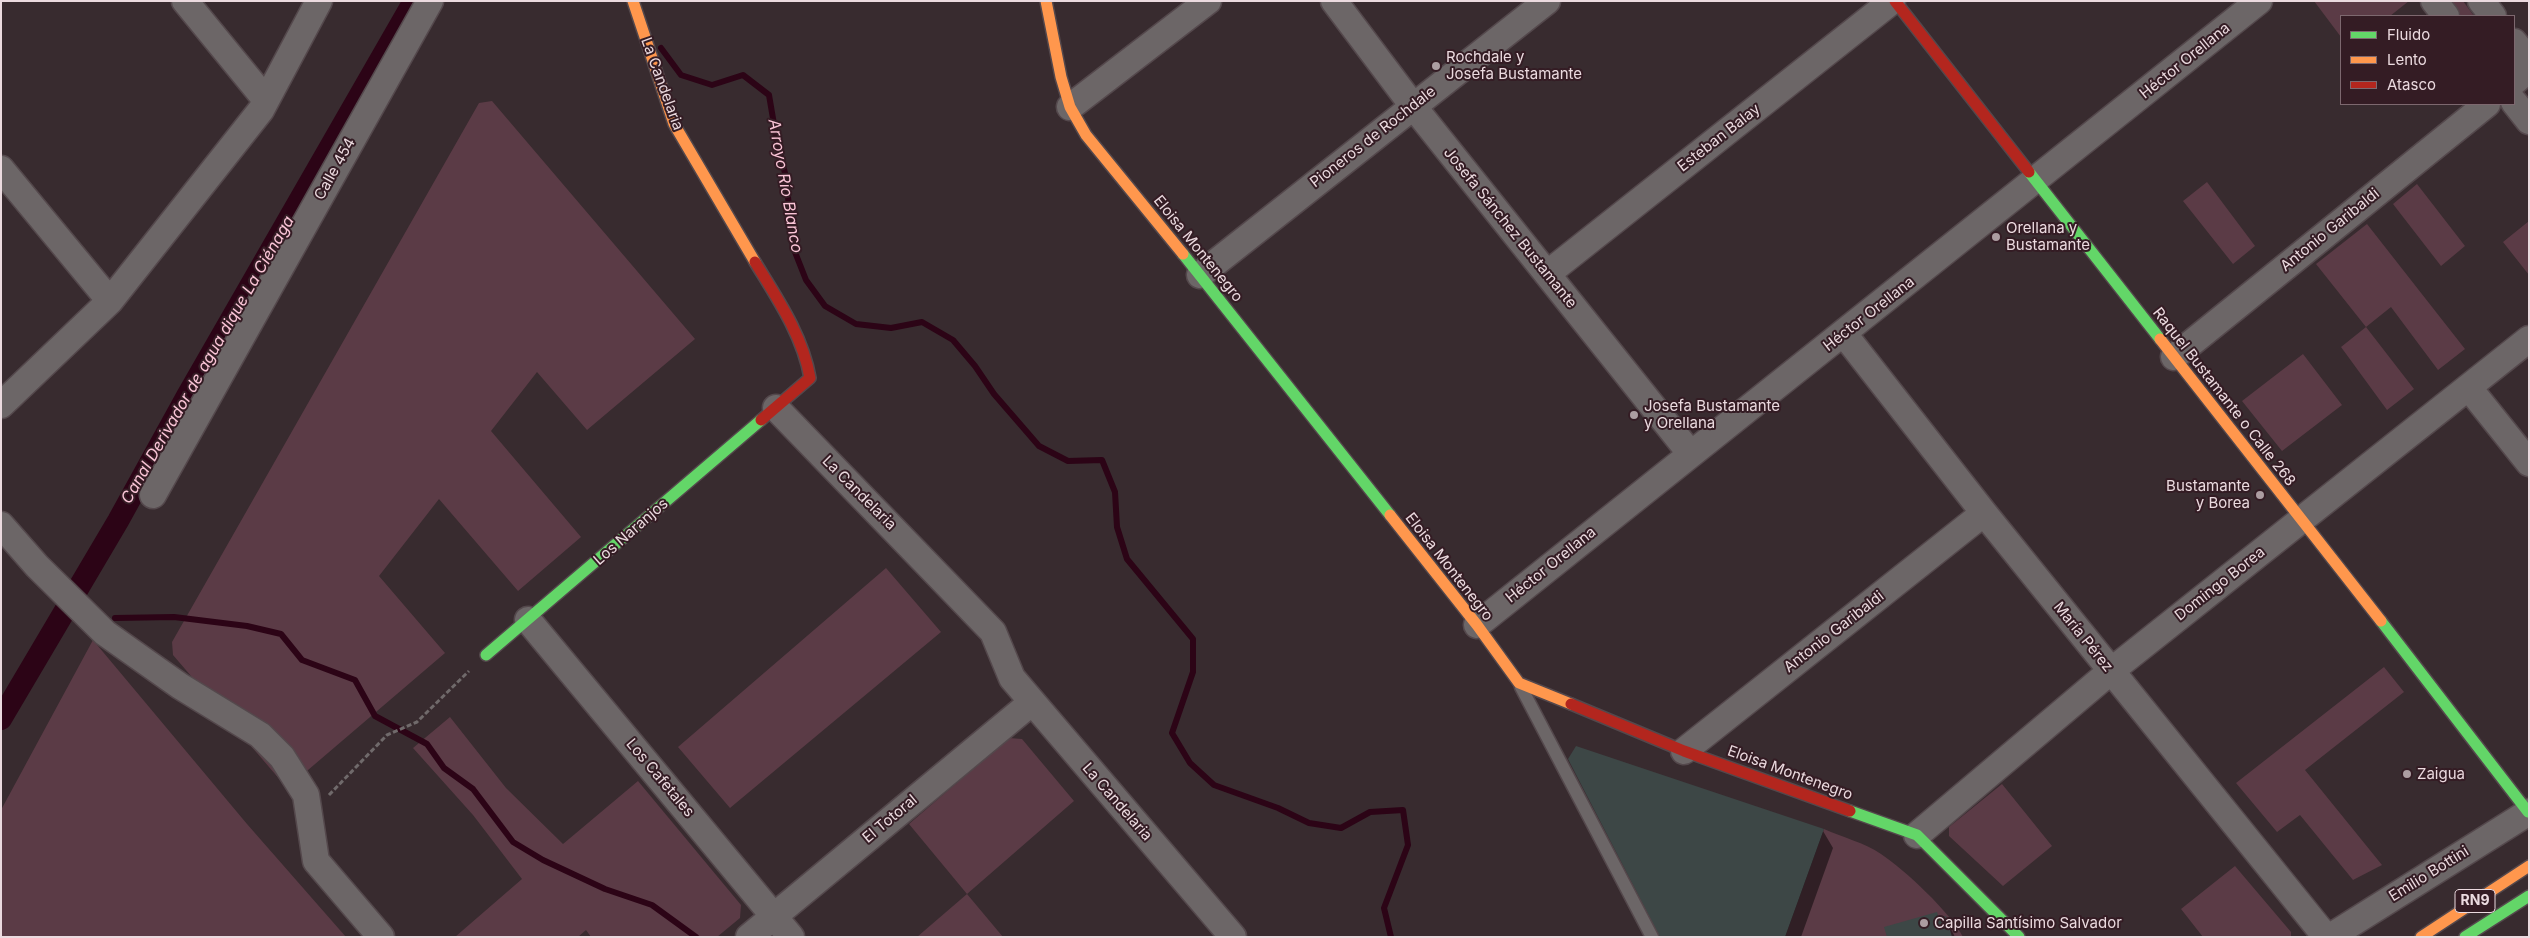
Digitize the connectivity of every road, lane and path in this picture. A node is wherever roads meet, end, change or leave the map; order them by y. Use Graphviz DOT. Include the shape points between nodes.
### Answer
graph roads {
  1 [pos="185,1"];
  2 [pos="319,1"];
  3 [pos="430,1"];
  4 [pos="633,1"];
  5 [pos="1046,1"];
  6 [pos="1208,1"];
  7 [pos="1334,1"];
  8 [pos="1547,1"];
  9 [pos="1894,1"];
  10 [pos="2259,1"];
  11 [pos="2434,1"];
  12 [pos="2481,1"];
  13 [pos="2445,15"];
  14 [pos="2492,15"];
  15 [pos="2515,43"];
  16 [pos="2529,61"];
  17 [pos="2529,69"];
  18 [pos="2515,81"];
  19 [pos="266,100"];
  20 [pos="2515,103"];
  21 [pos="2485,105"];
  22 [pos="1413,106"];
  23 [pos="1070,107"];
  24 [pos="2529,121"];
  25 [pos="1,169"];
  26 [pos="2036,182"];
  27 [pos="1546,274"];
  28 [pos="1200,275"];
  29 [pos="110,301"];
  30 [pos="1844,334"];
  31 [pos="2529,339"];
  32 [pos="2174,357"];
  33 [pos="2469,388"];
  34 [pos="1,405"];
  35 [pos="776,408"];
  36 [pos="1690,453"];
  37 [pos="2529,463"];
  38 [pos="154,496"];
  39 [pos="1984,513"];
  40 [pos="2302,520"];
  41 [pos="1,525"];
  42 [pos="528,620"];
  43 [pos="1476,625"];
  44 [pos="486,655"];
  45 [pos="2110,671"];
  46 [pos="1519,683"];
  47 [pos="1031,702"];
  48 [pos="1684,751"];
  49 [pos="2528,812"];
  50 [pos="309,815"];
  51 [pos="1916,835"];
  52 [pos="2529,866"];
  53 [pos="2529,896"];
  54 [pos="774,916"];
  55 [pos="381,937"];
  56 [pos="750,937"];
  57 [pos="791,937"];
  58 [pos="1233,937"];
  59 [pos="1652,937"];
  60 [pos="2019,937"];
  61 [pos="2328,937"];
  62 [pos="2421,937"];
  63 [pos="2465,937"];
  1 -- 19 [label="street"];
  2 -- 19 [label="street"];
  3 -- 38 [label="street, Calle 454"];
  4 -- 35 [label="street, La Candelaria" via="674,124 785,310 807,359 810,378"];
  5 -- 23 [label="street, Eloisa Montenegro"];
  6 -- 23 [label="street"];
  7 -- 22 [label="street, Josefa Sánchez Bustamante"];
  8 -- 22 [label="street, Pioneros de Rochdale"];
  9 -- 26 [label="street, Raquel Bustamante o Calle 268"];
  9 -- 27 [label="street, Esteban Balay"];
  10 -- 26 [label="street, Héctor Orellana"];
  11 -- 13 [label="street"];
  12 -- 14 [label="street"];
  15 -- 16 [label="street"];
  17 -- 18 [label="street"];
  19 -- 29 [label="street"];
  20 -- 24 [label="street"];
  21 -- 32 [label="street, Antonio Garibaldi"];
  22 -- 27 [label="street, Josefa Sánchez Bustamante"];
  22 -- 28 [label="street, Pioneros de Rochdale"];
  23 -- 28 [label="street, Eloisa Montenegro" via="1086,135"];
  25 -- 29 [label="street"];
  26 -- 30 [label="street, Héctor Orellana"];
  26 -- 32 [label="street, Raquel Bustamante o Calle 268"];
  27 -- 36 [label="street, Josefa Sánchez Bustamante"];
  28 -- 43 [label="street, Eloisa Montenegro"];
  29 -- 34 [label="street"];
  30 -- 36 [label="street, Héctor Orellana"];
  30 -- 39 [label="street, María Pérez"];
  31 -- 33 [label="street, Domingo Borea"];
  32 -- 40 [label="street, Raquel Bustamante o Calle 268"];
  33 -- 37 [label="street"];
  33 -- 40 [label="street, Domingo Borea"];
  35 -- 42 [label="street, Los Naranjos"];
  35 -- 47 [label="street, La Candelaria" via="988,626 1012,678"];
  36 -- 43 [label="street, Héctor Orellana"];
  39 -- 45 [label="street, María Pérez"];
  39 -- 48 [label="street, Antonio Garibaldi"];
  40 -- 45 [label="street, Domingo Borea"];
  40 -- 49 [label="street, Raquel Bustamante o Calle 268"];
  41 -- 50 [label="street" via="37,566 105,632 180,686 260,735 282,756 306,795"];
  42 -- 44 [label="street, Los Naranjos"];
  42 -- 54 [label="street, Los Cafetales"];
  43 -- 46 [label="street, Eloisa Montenegro"];
  44 -- 50 [label="path" via="417,722 387,735"];
  45 -- 51 [label="street, Domingo Borea"];
  45 -- 61 [label="street, María Pérez"];
  46 -- 48 [label="street, Eloisa Montenegro"];
  46 -- 59 [label="lane"];
  47 -- 54 [label="street, El Totoral"];
  47 -- 58 [label="street, La Candelaria"];
  48 -- 51 [label="street, Eloisa Montenegro"];
  49 -- 61 [label="street, Emilio Bottini"];
  50 -- 55 [label="street" via="316,861"];
  51 -- 60 [label="street, Eloisa Montenegro"];
  52 -- 62 [label="street, RN9"];
  53 -- 63 [label="street, RN9"];
  54 -- 56 [label="street, El Totoral"];
  54 -- 57 [label="street, Los Cafetales"];
}
